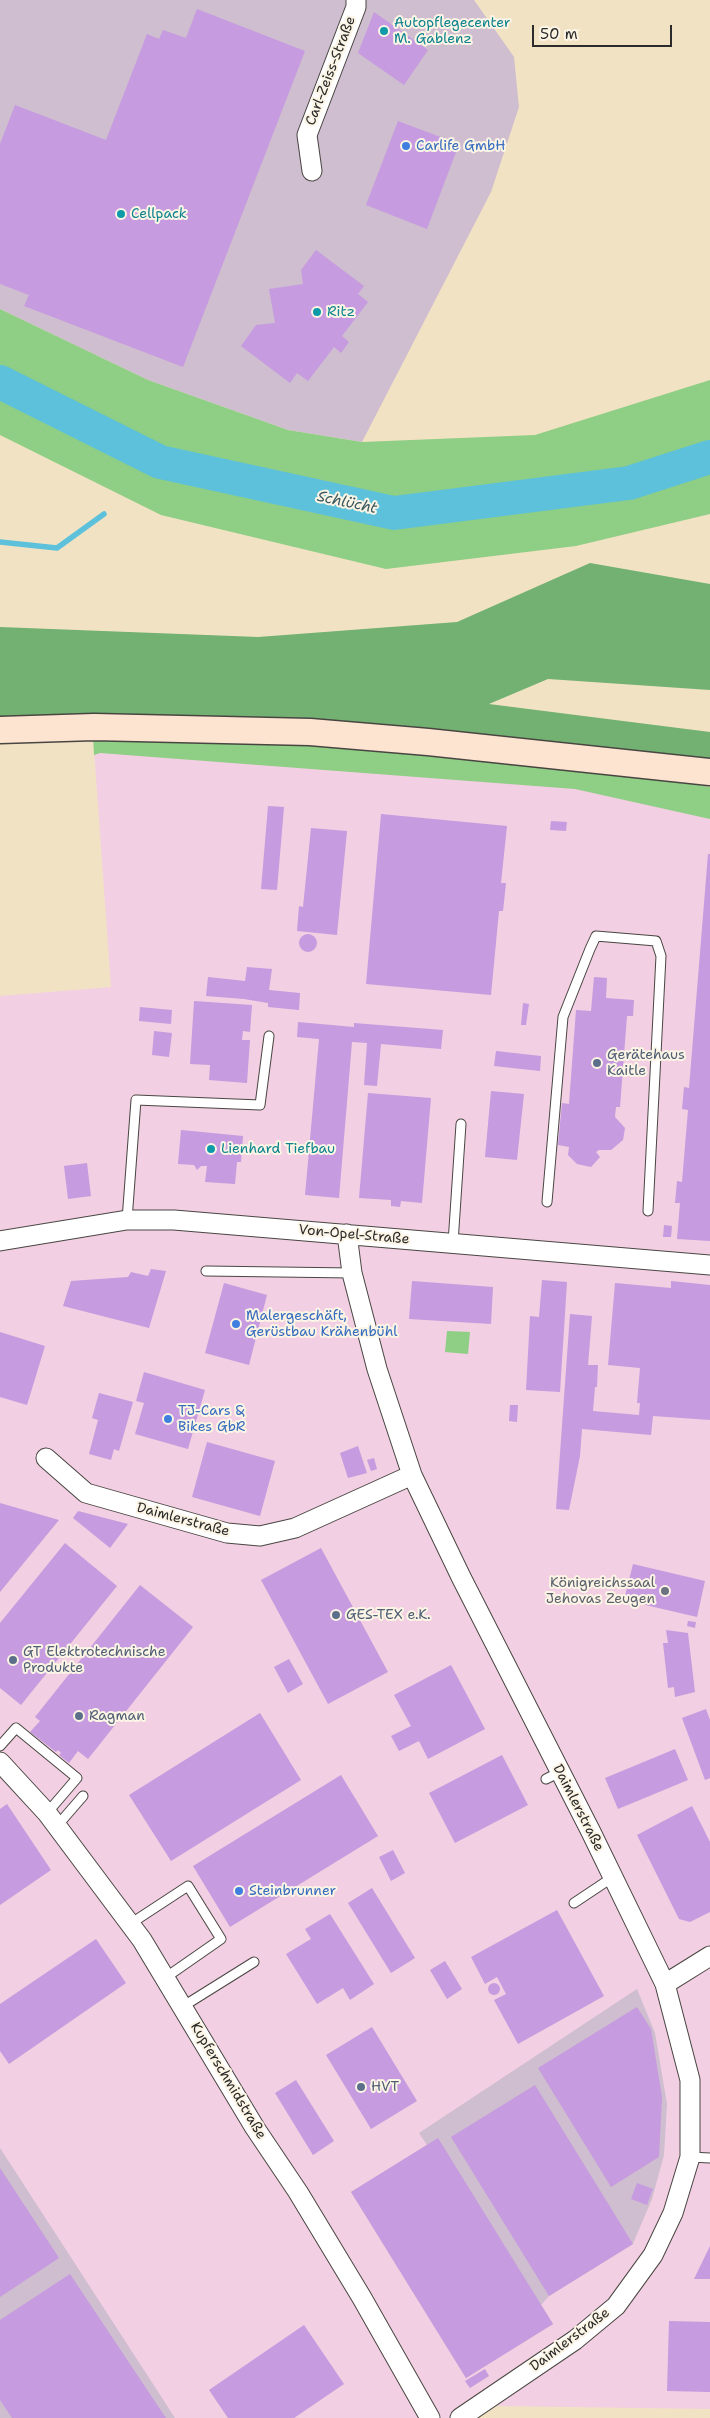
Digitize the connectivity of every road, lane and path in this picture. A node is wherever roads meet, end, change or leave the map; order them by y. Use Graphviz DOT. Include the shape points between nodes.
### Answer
graph roads {
  1 [pos="356,0"];
  2 [pos="312,171"];
  3 [pos="0,730"];
  4 [pos="710,772"];
  5 [pos="269,1036"];
  6 [pos="461,1124"];
  7 [pos="547,1202"];
  8 [pos="648,1210"];
  9 [pos="127,1220"];
  10 [pos="347,1234"];
  11 [pos="0,1241"];
  12 [pos="453,1243"];
  13 [pos="710,1265"];
  14 [pos="206,1271"];
  15 [pos="352,1273"];
  16 [pos="46,1458"];
  17 [pos="412,1475"];
  18 [pos="0,1746"];
  19 [pos="0,1762"];
  20 [pos="84,1796"];
  21 [pos="52,1820"];
  22 [pos="613,1877"];
  23 [pos="574,1903"];
  24 [pos="130,1924"];
  25 [pos="710,1956"];
  26 [pos="254,1962"];
  27 [pos="165,1978"];
  28 [pos="665,1984"];
  29 [pos="182,2007"];
  30 [pos="690,2157"];
  31 [pos="710,2158"];
  32 [pos="430,2418"];
  33 [pos="460,2418"];
  1 -- 2 [label="street, Carl-Zeiss-Straße" via="307,135"];
  3 -- 4 [label="main road" via="94,727 310,732"];
  5 -- 9 [label="lane" via="260,1105 136,1100"];
  6 -- 12 [label="lane"];
  7 -- 8 [label="lane" via="563,1017 596,936 656,941 660,956"];
  9 -- 10 [label="street, Von-Opel-Straße" via="174,1220"];
  9 -- 11 [label="street, Von-Opel-Straße"];
  10 -- 12 [label="street, Von-Opel-Straße"];
  10 -- 15 [label="street, Daimlerstraße"];
  12 -- 13 [label="street, Von-Opel-Straße"];
  14 -- 15 [label="lane"];
  15 -- 17 [label="street, Daimlerstraße" via="377,1369"];
  16 -- 17 [label="street, Daimlerstraße" via="86,1493 227,1533 260,1536 295,1528"];
  17 -- 22 [label="street, Daimlerstraße" via="553,1775"];
  18 -- 21 [label="lane" via="16,1728 77,1778"];
  19 -- 21 [label="street, Kupferschmidstraße"];
  20 -- 21 [label="lane"];
  21 -- 24 [label="street, Kupferschmidstraße"];
  22 -- 23 [label="lane"];
  22 -- 28 [label="street, Daimlerstraße"];
  24 -- 27 [label="street, Kupferschmidstraße"];
  24 -- 27 [label="lane" via="188,1886 221,1939"];
  25 -- 28 [label="street"];
  26 -- 29 [label="lane"];
  27 -- 29 [label="street, Kupferschmidstraße"];
  28 -- 30 [label="street, Daimlerstraße" via="690,2080"];
  29 -- 32 [label="street, Kupferschmidstraße" via="362,2298"];
  30 -- 31 [label="lane"];
  30 -- 33 [label="street, Daimlerstraße" via="673,2213 653,2255 616,2306 575,2340"];
}
